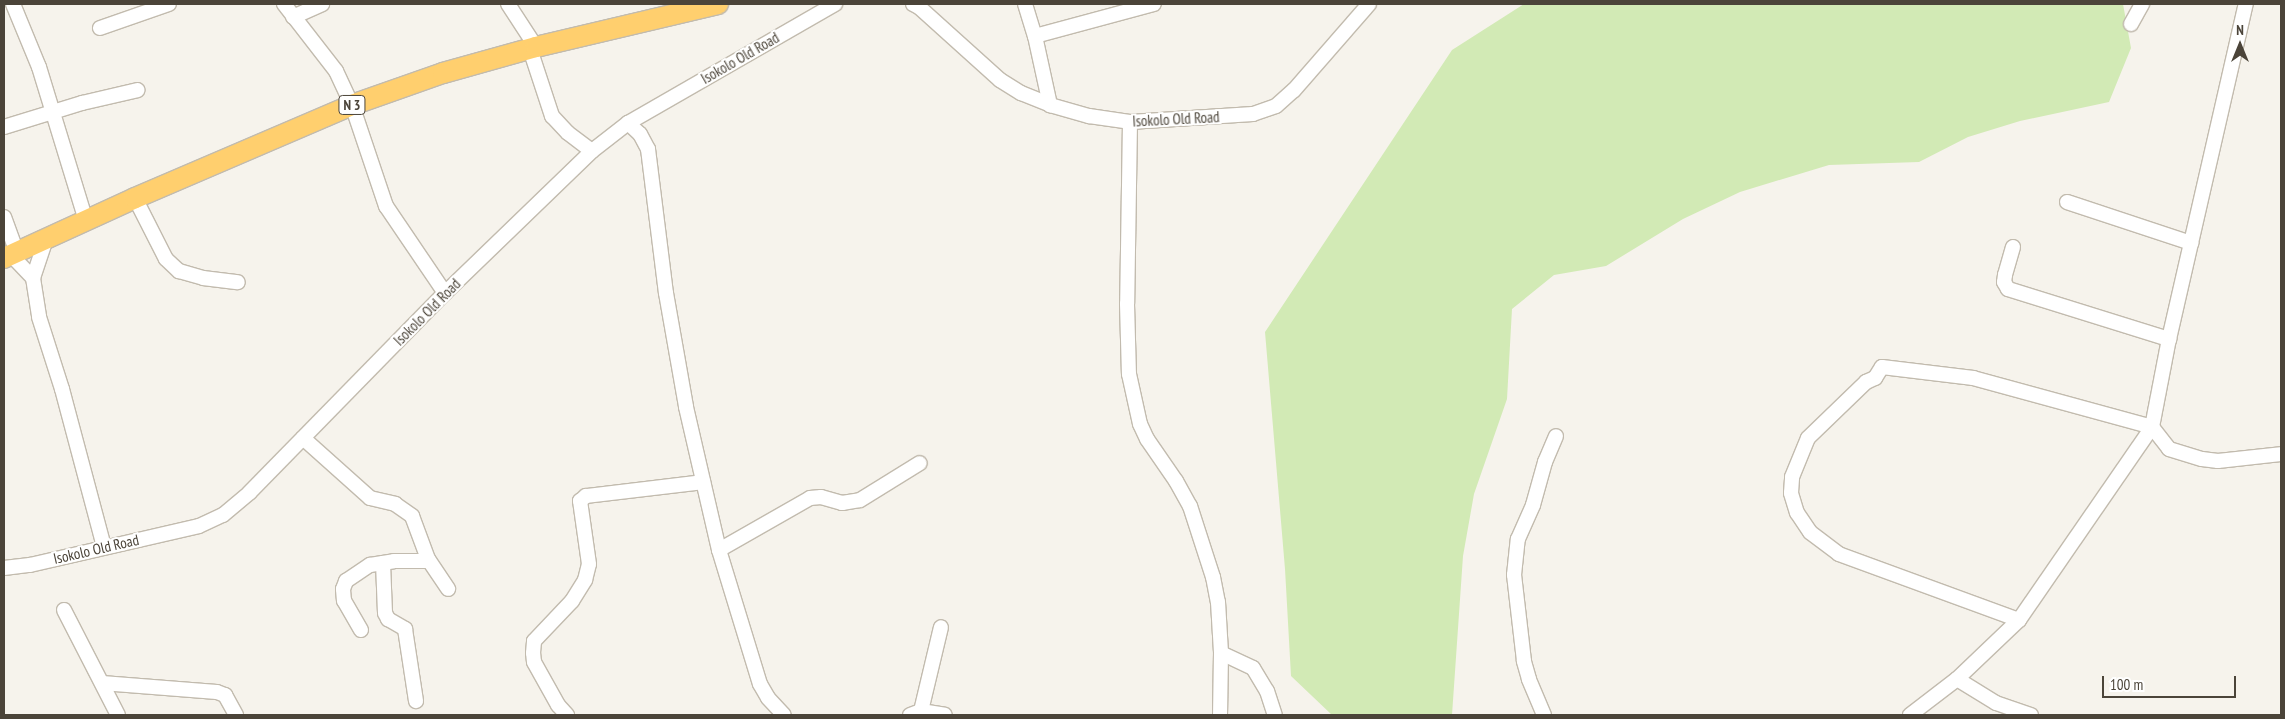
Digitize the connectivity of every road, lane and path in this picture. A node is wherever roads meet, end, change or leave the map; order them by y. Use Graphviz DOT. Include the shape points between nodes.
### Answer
graph roads {
  1 [pos="8,4"];
  2 [pos="13,4"];
  3 [pos="170,4"];
  4 [pos="284,4"];
  5 [pos="322,4"];
  6 [pos="508,4"];
  7 [pos="718,4"];
  8 [pos="835,4"];
  9 [pos="913,4"];
  10 [pos="1026,4"];
  11 [pos="1154,4"];
  12 [pos="1369,4"];
  13 [pos="2142,4"];
  14 [pos="2246,4"];
  15 [pos="4,6"];
  16 [pos="293,17"];
  17 [pos="2131,24"];
  18 [pos="100,28"];
  19 [pos="1035,36"];
  20 [pos="533,48"];
  21 [pos="138,90"];
  22 [pos="352,105"];
  23 [pos="1050,105"];
  24 [pos="51,112"];
  25 [pos="1130,122"];
  26 [pos="628,123"];
  27 [pos="4,127"];
  28 [pos="592,151"];
  29 [pos="135,198"];
  30 [pos="2067,202"];
  31 [pos="4,218"];
  32 [pos="86,221"];
  33 [pos="46,239"];
  34 [pos="2191,243"];
  35 [pos="2013,247"];
  36 [pos="11,255"];
  37 [pos="33,278"];
  38 [pos="238,282"];
  39 [pos="444,294"];
  40 [pos="2169,340"];
  41 [pos="2152,427"];
  42 [pos="1556,436"];
  43 [pos="303,438"];
  44 [pos="2281,454"];
  45 [pos="920,463"];
  46 [pos="703,482"];
  47 [pos="104,547"];
  48 [pos="719,550"];
  49 [pos="430,561"];
  50 [pos="383,563"];
  51 [pos="4,568"];
  52 [pos="448,589"];
  53 [pos="64,610"];
  54 [pos="2019,620"];
  55 [pos="941,626"];
  56 [pos="361,630"];
  57 [pos="1221,652"];
  58 [pos="1957,679"];
  59 [pos="102,683"];
  60 [pos="416,701"];
  61 [pos="916,713"];
  62 [pos="118,715"];
  63 [pos="236,715"];
  64 [pos="567,715"];
  65 [pos="784,715"];
  66 [pos="945,715"];
  67 [pos="1220,715"];
  68 [pos="1275,715"];
  69 [pos="1544,715"];
  70 [pos="1910,715"];
  71 [pos="2031,715"];
  1 -- 15 [label="street"];
  2 -- 24 [label="street" via="39,67"];
  3 -- 18 [label="street"];
  4 -- 16 [label="street"];
  5 -- 16 [label="street"];
  6 -- 20 [label="street"];
  7 -- 20 [label="highway, N 3"];
  8 -- 26 [label="street, Isokolo Old Road"];
  9 -- 23 [label="street, Isokolo Old Road" via="1000,80"];
  10 -- 19 [label="street"];
  11 -- 19 [label="street"];
  12 -- 25 [label="street, Isokolo Old Road" via="1294,90 1276,106 1253,114"];
  13 -- 17 [label="street"];
  14 -- 34 [label="street"];
  16 -- 22 [label="street" via="336,71"];
  19 -- 23 [label="street"];
  20 -- 22 [label="highway, N 3" via="443,73"];
  20 -- 28 [label="street" via="552,116"];
  21 -- 24 [label="street"];
  22 -- 29 [label="highway, N 3"];
  22 -- 39 [label="street" via="386,206"];
  23 -- 25 [label="street, Isokolo Old Road" via="1089,116"];
  24 -- 27 [label="street"];
  24 -- 32 [label="street"];
  25 -- 57 [label="street" via="1129,374 1140,424 1184,494 1199,530 1218,602"];
  26 -- 28 [label="street, Isokolo Old Road"];
  26 -- 46 [label="street" via="640,134 648,149 666,293"];
  28 -- 39 [label="street, Isokolo Old Road"];
  29 -- 32 [label="highway, N 3"];
  29 -- 38 [label="street" via="166,259 179,271"];
  30 -- 34 [label="street"];
  31 -- 36 [label="street"];
  32 -- 33 [label="highway, N 3"];
  33 -- 36 [label="highway, N 3"];
  33 -- 37 [label="street"];
  34 -- 40 [label="street"];
  35 -- 40 [label="street" via="2004,282 2008,289"];
  36 -- 37 [label="street"];
  37 -- 47 [label="street" via="39,318 62,389"];
  39 -- 43 [label="street, Isokolo Old Road"];
  40 -- 41 [label="street"];
  41 -- 44 [label="street" via="2169,449 2202,460"];
  41 -- 54 [label="street"];
  41 -- 54 [label="street" via="1973,378 1882,367 1875,378 1866,382 1808,438 1792,476 1791,493 1797,513 1810,532 1839,554"];
  42 -- 69 [label="street" via="1518,540 1514,575 1524,661"];
  43 -- 47 [label="street, Isokolo Old Road" via="237,505 223,515 199,526"];
  43 -- 49 [label="street" via="370,498 396,504 412,516"];
  45 -- 48 [label="street" via="860,500 842,503 822,497 810,498"];
  46 -- 48 [label="street"];
  46 -- 64 [label="street" via="586,496 580,501 589,564 585,580 572,602 534,641 534,662"];
  47 -- 51 [label="street, Isokolo Old Road"];
  48 -- 65 [label="street" via="760,684"];
  49 -- 50 [label="street"];
  49 -- 52 [label="street"];
  50 -- 56 [label="street" via="370,565 346,580 343,589 344,601"];
  50 -- 60 [label="street" via="385,613 388,619 405,629"];
  53 -- 59 [label="street"];
  54 -- 58 [label="street"];
  55 -- 61 [label="street"];
  57 -- 67 [label="street"];
  57 -- 68 [label="street" via="1253,668 1267,691"];
  58 -- 70 [label="street"];
  58 -- 71 [label="street" via="1996,703"];
  59 -- 62 [label="street"];
  59 -- 63 [label="street" via="217,692 225,694"];
  61 -- 66 [label="street"];
}
